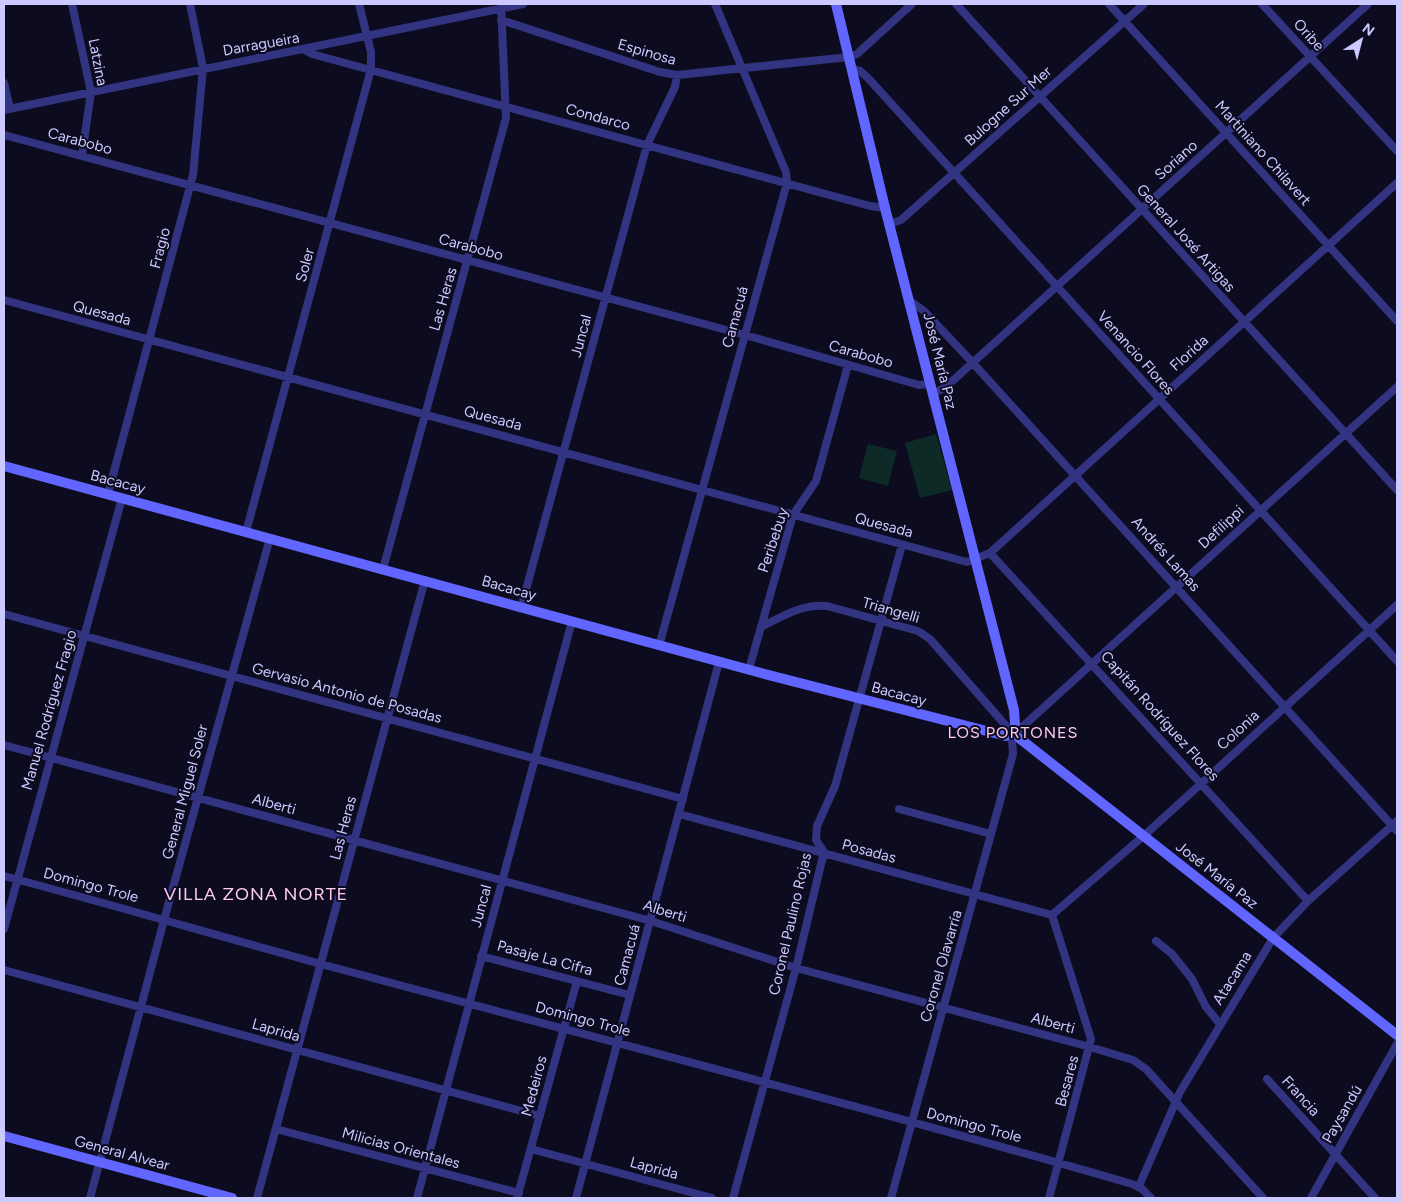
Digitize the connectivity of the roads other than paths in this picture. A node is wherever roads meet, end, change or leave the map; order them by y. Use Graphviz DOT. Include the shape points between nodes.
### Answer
graph roads {
  1 [pos="72,4"];
  2 [pos="190,4"];
  3 [pos="359,4"];
  4 [pos="523,4"];
  5 [pos="714,4"];
  6 [pos="836,4"];
  7 [pos="912,4"];
  8 [pos="956,4"];
  9 [pos="1109,4"];
  10 [pos="1144,4"];
  11 [pos="1262,4"];
  12 [pos="1368,4"];
  13 [pos="501,6"];
  14 [pos="501,20"];
  15 [pos="1124,21"];
  16 [pos="367,37"];
  17 [pos="305,50"];
  18 [pos="849,57"];
  19 [pos="1310,57"];
  20 [pos="203,68"];
  21 [pos="371,69"];
  22 [pos="744,69"];
  23 [pos="852,69"];
  24 [pos="677,76"];
  25 [pos="4,83"];
  26 [pos="90,92"];
  27 [pos="1039,96"];
  28 [pos="507,107"];
  29 [pos="7,109"];
  30 [pos="1226,132"];
  31 [pos="4,135"];
  32 [pos="647,145"];
  33 [pos="1397,151"];
  34 [pos="82,155"];
  35 [pos="954,173"];
  36 [pos="1397,182"];
  37 [pos="787,183"];
  38 [pos="191,184"];
  39 [pos="884,208"];
  40 [pos="1142,209"];
  41 [pos="330,223"];
  42 [pos="889,224"];
  43 [pos="1328,246"];
  44 [pos="468,261"];
  45 [pos="1056,286"];
  46 [pos="606,298"];
  47 [pos="5,301"];
  48 [pos="910,301"];
  49 [pos="4,310"];
  50 [pos="1397,321"];
  51 [pos="1243,322"];
  52 [pos="745,335"];
  53 [pos="149,340"];
  54 [pos="972,362"];
  55 [pos="848,365"];
  56 [pos="288,378"];
  57 [pos="1397,387"];
  58 [pos="932,389"];
  59 [pos="1159,399"];
  60 [pos="425,414"];
  61 [pos="1346,433"];
  62 [pos="565,452"];
  63 [pos="4,466"];
  64 [pos="1076,475"];
  65 [pos="703,490"];
  66 [pos="1397,490"];
  67 [pos="108,494"];
  68 [pos="122,498"];
  69 [pos="1260,510"];
  70 [pos="793,515"];
  71 [pos="246,532"];
  72 [pos="270,538"];
  73 [pos="902,545"];
  74 [pos="990,553"];
  75 [pos="975,560"];
  76 [pos="383,569"];
  77 [pos="425,580"];
  78 [pos="1177,587"];
  79 [pos="1397,605"];
  80 [pos="521,608"];
  81 [pos="4,614"];
  82 [pos="880,620"];
  83 [pos="572,621"];
  84 [pos="761,627"];
  85 [pos="1369,630"];
  86 [pos="84,635"];
  87 [pos="659,646"];
  88 [pos="1397,661"];
  89 [pos="720,662"];
  90 [pos="1093,663"];
  91 [pos="749,669"];
  92 [pos="231,676"];
  93 [pos="860,699"];
  94 [pos="1285,707"];
  95 [pos="387,719"];
  96 [pos="1013,732"];
  97 [pos="4,745"];
  98 [pos="50,757"];
  99 [pos="535,758"];
  100 [pos="1201,782"];
  101 [pos="198,798"];
  102 [pos="683,798"];
  103 [pos="899,809"];
  104 [pos="679,814"];
  105 [pos="1395,826"];
  106 [pos="991,834"];
  107 [pos="1142,836"];
  108 [pos="354,840"];
  109 [pos="824,852"];
  110 [pos="4,876"];
  111 [pos="17,879"];
  112 [pos="502,880"];
  113 [pos="975,894"];
  114 [pos="1308,900"];
  115 [pos="1052,915"];
  116 [pos="164,920"];
  117 [pos="651,921"];
  118 [pos="4,929"];
  119 [pos="1273,938"];
  120 [pos="1156,941"];
  121 [pos="481,956"];
  122 [pos="319,963"];
  123 [pos="796,968"];
  124 [pos="4,970"];
  125 [pos="577,981"];
  126 [pos="630,995"];
  127 [pos="469,1003"];
  128 [pos="140,1006"];
  129 [pos="943,1008"];
  130 [pos="1220,1024"];
  131 [pos="564,1028"];
  132 [pos="1397,1035"];
  133 [pos="618,1042"];
  134 [pos="1397,1044"];
  135 [pos="1090,1047"];
  136 [pos="296,1050"];
  137 [pos="1267,1079"];
  138 [pos="764,1082"];
  139 [pos="446,1091"];
  140 [pos="1175,1101"];
  141 [pos="540,1116"];
  142 [pos="912,1122"];
  143 [pos="276,1129"];
  144 [pos="4,1136"];
  145 [pos="531,1148"];
  146 [pos="1335,1154"];
  147 [pos="100,1162"];
  148 [pos="1058,1162"];
  149 [pos="585,1164"];
  150 [pos="425,1169"];
  151 [pos="1139,1186"];
  152 [pos="518,1196"];
  153 [pos="90,1198"];
  154 [pos="232,1198"];
  155 [pos="257,1198"];
  156 [pos="417,1198"];
  157 [pos="576,1198"];
  158 [pos="712,1198"];
  159 [pos="733,1198"];
  160 [pos="890,1198"];
  161 [pos="1048,1198"];
  162 [pos="1151,1198"];
  163 [pos="1263,1198"];
  164 [pos="1311,1198"];
  165 [pos="1375,1198"];
  1 -- 26 [label="street, Latzina"];
  2 -- 20 [label="street, Fragio"];
  3 -- 16 [label="street, Soler"];
  4 -- 13 [label="street, Darragueira"];
  5 -- 22 [label="street"];
  6 -- 18 [label="street, José María Paz"];
  7 -- 18 [label="street" via="857,54"];
  8 -- 27 [label="street, General José Artigas"];
  9 -- 15 [label="street, Martiniano Chilavert"];
  10 -- 15 [label="street, Bulogne Sur Mer"];
  11 -- 19 [label="street, Oribe"];
  12 -- 19 [label="street, Soriano"];
  13 -- 14 [label="street, Las Heras"];
  13 -- 16 [label="street, Darragueira"];
  14 -- 24 [label="street, Espinosa"];
  14 -- 28 [label="street, Las Heras"];
  15 -- 27 [label="street, Bulogne Sur Mer"];
  15 -- 30 [label="street, Martiniano Chilavert"];
  16 -- 17 [label="street, Darragueira"];
  16 -- 21 [label="street, Soler"];
  17 -- 20 [label="street, Darragueira"];
  17 -- 21 [label="street, Condarco"];
  18 -- 22 [label="street, Espinosa"];
  18 -- 23 [label="street, José María Paz"];
  19 -- 30 [label="street, Soriano"];
  19 -- 33 [label="street, Oribe"];
  20 -- 26 [label="street, Darragueira"];
  20 -- 38 [label="street, Fragio"];
  21 -- 28 [label="street, Condarco"];
  21 -- 41 [label="street, Soler"];
  22 -- 24 [label="street, Espinosa"];
  22 -- 37 [label="street" via="786,172"];
  23 -- 35 [label="street, Venancio Flores" via="868,78"];
  23 -- 39 [label="street, José María Paz"];
  24 -- 32 [label="street, Juncal"];
  25 -- 29 [label="street"];
  26 -- 29 [label="street, Darragueira"];
  26 -- 34 [label="street, Latzina"];
  27 -- 35 [label="street, Bulogne Sur Mer"];
  27 -- 40 [label="street, General José Artigas"];
  28 -- 32 [label="street, Condarco"];
  28 -- 44 [label="street, Las Heras"];
  30 -- 40 [label="street, Soriano"];
  30 -- 43 [label="street, Martiniano Chilavert"];
  31 -- 34 [label="street, Carabobo"];
  32 -- 37 [label="street, Condarco"];
  32 -- 46 [label="street, Juncal"];
  34 -- 38 [label="street, Carabobo"];
  35 -- 42 [label="street, Bulogne Sur Mer" via="901,220"];
  35 -- 45 [label="street, Venancio Flores"];
  36 -- 43 [label="street, Florida"];
  37 -- 39 [label="street, Condarco"];
  37 -- 52 [label="street, Camacuá"];
  38 -- 41 [label="street, Carabobo"];
  38 -- 53 [label="street, Fragio"];
  39 -- 42 [label="street, José María Paz"];
  40 -- 45 [label="street, Soriano"];
  40 -- 51 [label="street, General José Artigas"];
  41 -- 44 [label="street, Carabobo"];
  41 -- 56 [label="street, Soler"];
  42 -- 48 [label="street, José María Paz"];
  43 -- 50 [label="street, Martiniano Chilavert"];
  43 -- 51 [label="street, Florida"];
  44 -- 46 [label="street, Carabobo"];
  44 -- 60 [label="street, Las Heras"];
  45 -- 54 [label="street, Soriano"];
  45 -- 59 [label="street, Venancio Flores"];
  46 -- 52 [label="street, Carabobo"];
  46 -- 62 [label="street, Juncal"];
  47 -- 49 [label="street"];
  47 -- 53 [label="street, Quesada"];
  48 -- 54 [label="street, Andrés Lamas" via="924,311"];
  48 -- 58 [label="street, José María Paz"];
  51 -- 59 [label="street, Florida"];
  51 -- 61 [label="street, General José Artigas"];
  52 -- 55 [label="street, Carabobo"];
  52 -- 65 [label="street, Camacuá"];
  53 -- 56 [label="street, Quesada"];
  53 -- 67 [label="street, Fragio"];
  54 -- 58 [label="street, Soriano" via="941,391"];
  54 -- 64 [label="street, Andrés Lamas"];
  55 -- 58 [label="street, Carabobo"];
  55 -- 70 [label="street, Peribebuy" via="817,476"];
  56 -- 60 [label="street, Quesada"];
  56 -- 71 [label="street, Soler"];
  57 -- 61 [label="street, Defilippi"];
  58 -- 75 [label="street, José María Paz"];
  59 -- 64 [label="street, Florida"];
  59 -- 69 [label="street, Venancio Flores"];
  60 -- 62 [label="street, Quesada"];
  60 -- 76 [label="street, Las Heras"];
  61 -- 66 [label="street, General José Artigas"];
  61 -- 69 [label="street, Defilippi"];
  62 -- 65 [label="street, Quesada"];
  62 -- 80 [label="street, Juncal"];
  63 -- 67 [label="street, Bacacay"];
  64 -- 74 [label="street, Florida"];
  64 -- 78 [label="street, Andrés Lamas"];
  65 -- 70 [label="street, Quesada"];
  65 -- 87 [label="street, Camacuá"];
  67 -- 68 [label="street, Bacacay"];
  68 -- 71 [label="street, Bacacay"];
  68 -- 86 [label="street, Manuel Rodríguez Fragio"];
  69 -- 78 [label="street, Defilippi"];
  69 -- 85 [label="street, Venancio Flores"];
  70 -- 73 [label="street, Quesada"];
  70 -- 84 [label="street, Peribebuy"];
  71 -- 72 [label="street, Bacacay"];
  72 -- 76 [label="street, Bacacay"];
  72 -- 92 [label="street, General Miguel Soler"];
  73 -- 75 [label="street, Quesada" via="962,562"];
  73 -- 82 [label="street, Coronel Paulino Rojas"];
  74 -- 75 [label="street, Florida"];
  74 -- 90 [label="street, Capitán Rodríguez Flores"];
  75 -- 96 [label="street, José María Paz" via="1014,710"];
  76 -- 77 [label="street, Bacacay"];
  77 -- 80 [label="street, Bacacay"];
  77 -- 95 [label="street, Las Heras"];
  78 -- 90 [label="street, Defilippi"];
  78 -- 94 [label="street, Andrés Lamas"];
  79 -- 85 [label="street, Colonia"];
  80 -- 83 [label="street, Bacacay"];
  81 -- 86 [label="street, Gervasio Antonio de Posadas"];
  82 -- 84 [label="street, Triangelli" via="816,605 796,609"];
  82 -- 93 [label="street, Coronel Paulino Rojas"];
  82 -- 96 [label="street, Triangelli" via="924,634"];
  83 -- 87 [label="street, Bacacay"];
  83 -- 99 [label="street, Juncal"];
  84 -- 91 [label="street, Peribebuy"];
  85 -- 88 [label="street, Venancio Flores"];
  85 -- 94 [label="street, Colonia"];
  86 -- 92 [label="street, Gervasio Antonio de Posadas"];
  86 -- 98 [label="street, Manuel Rodríguez Fragio"];
  87 -- 89 [label="street, Bacacay"];
  89 -- 91 [label="street, Bacacay"];
  89 -- 102 [label="street, Camacuá"];
  90 -- 96 [label="street, Defilippi"];
  90 -- 100 [label="street, Capitán Rodríguez Flores"];
  91 -- 93 [label="street, Bacacay"];
  92 -- 95 [label="street, Gervasio Antonio de Posadas"];
  92 -- 101 [label="street, General Miguel Soler"];
  93 -- 96 [label="street, Bacacay"];
  93 -- 109 [label="street, Coronel Paulino Rojas" via="835,786 817,826 816,840"];
  94 -- 100 [label="street, Colonia"];
  94 -- 105 [label="street, Andrés Lamas"];
  95 -- 99 [label="street, Gervasio Antonio de Posadas"];
  95 -- 108 [label="street, Las Heras"];
  96 -- 106 [label="street, Coronel Olavarría" via="1012,754"];
  96 -- 107 [label="street, José María Paz"];
  97 -- 98 [label="street, Alberti"];
  98 -- 101 [label="street, Alberti"];
  98 -- 111 [label="street, Manuel Rodríguez Fragio"];
  99 -- 102 [label="street, Gervasio Antonio de Posadas"];
  99 -- 112 [label="street, Juncal"];
  100 -- 107 [label="street, Colonia"];
  100 -- 114 [label="street, Capitán Rodríguez Flores"];
  101 -- 108 [label="street, Alberti"];
  101 -- 116 [label="street, General Miguel Soler"];
  102 -- 104 [label="street, Camacuá"];
  103 -- 106 [label="street"];
  104 -- 109 [label="street, Posadas"];
  104 -- 117 [label="street, Camacuá"];
  105 -- 114 [label="street, Atacama"];
  106 -- 113 [label="street, Coronel Olavarría"];
  107 -- 115 [label="street, Colonia"];
  107 -- 119 [label="street, José María Paz"];
  108 -- 112 [label="street, Alberti"];
  108 -- 122 [label="street, Las Heras"];
  109 -- 113 [label="street, Posadas"];
  109 -- 123 [label="street, Coronel Paulino Rojas"];
  110 -- 111 [label="street, Domingo Trole"];
  111 -- 116 [label="street, Domingo Trole"];
  111 -- 118 [label="street, Manuel Rodríguez Fragio"];
  112 -- 117 [label="street, Alberti"];
  112 -- 121 [label="street, Juncal"];
  113 -- 115 [label="street, Posadas"];
  113 -- 129 [label="street, Coronel Olavarría"];
  114 -- 119 [label="street, Atacama"];
  115 -- 135 [label="street, Besares" via="1090,1033"];
  116 -- 122 [label="street, Domingo Trole"];
  116 -- 128 [label="street, General Miguel Soler"];
  117 -- 123 [label="street, Alberti"];
  117 -- 126 [label="street, Camacuá"];
  119 -- 130 [label="street, Atacama"];
  119 -- 132 [label="street, José María Paz"];
  120 -- 130 [label="street" via="1172,954 1192,979 1202,1002"];
  121 -- 125 [label="street, Pasaje La Cifra"];
  121 -- 127 [label="street, Juncal"];
  122 -- 127 [label="street, Domingo Trole"];
  122 -- 136 [label="street, Las Heras"];
  123 -- 129 [label="street, Alberti"];
  123 -- 138 [label="street, Coronel Paulino Rojas"];
  124 -- 128 [label="street, Laprida"];
  125 -- 126 [label="street, Pasaje La Cifra"];
  125 -- 131 [label="street, Medeiros"];
  126 -- 133 [label="street, Camacuá"];
  127 -- 131 [label="street, Domingo Trole"];
  127 -- 139 [label="street, Juncal"];
  128 -- 136 [label="street, Laprida"];
  128 -- 147 [label="street, General Miguel Soler"];
  129 -- 135 [label="street, Alberti"];
  129 -- 142 [label="street, Coronel Olavarría"];
  130 -- 140 [label="street, Atacama"];
  131 -- 133 [label="street, Domingo Trole"];
  131 -- 141 [label="street, Medeiros"];
  133 -- 138 [label="street, Domingo Trole"];
  133 -- 149 [label="street, Camacuá"];
  134 -- 146 [label="street, Paysandú"];
  135 -- 140 [label="street, Alberti" via="1140,1064"];
  135 -- 148 [label="street, Besares"];
  136 -- 139 [label="street, Laprida"];
  136 -- 143 [label="street, Las Heras"];
  137 -- 146 [label="street, Francia"];
  138 -- 142 [label="street, Domingo Trole"];
  138 -- 159 [label="street, Coronel Paulino Rojas"];
  139 -- 141 [label="street, Laprida"];
  139 -- 150 [label="street, Juncal"];
  140 -- 151 [label="street, Atacama"];
  140 -- 163 [label="street, Alberti"];
  141 -- 145 [label="street, Medeiros"];
  142 -- 148 [label="street, Domingo Trole"];
  142 -- 160 [label="street, Coronel Olavarría"];
  143 -- 150 [label="street, Milicias Orientales"];
  143 -- 155 [label="street, Las Heras"];
  144 -- 147 [label="street, General Alvear"];
  145 -- 149 [label="street, Laprida"];
  145 -- 152 [label="street, Medeiros"];
  146 -- 164 [label="street, Paysandú"];
  146 -- 165 [label="street, Francia"];
  147 -- 153 [label="street, General Miguel Soler"];
  147 -- 154 [label="street, General Alvear"];
  148 -- 151 [label="street, Domingo Trole"];
  148 -- 161 [label="street, Besares"];
  149 -- 157 [label="street, Camacuá"];
  149 -- 158 [label="street, Laprida"];
  150 -- 152 [label="street, Milicias Orientales"];
  150 -- 156 [label="street, Juncal"];
  151 -- 162 [label="street, Domingo Trole"];
}
